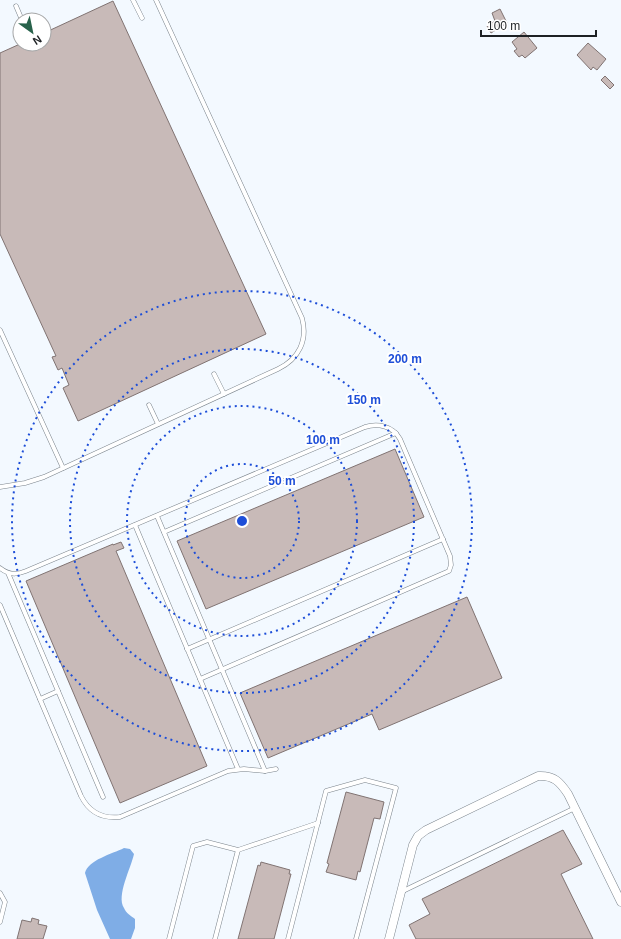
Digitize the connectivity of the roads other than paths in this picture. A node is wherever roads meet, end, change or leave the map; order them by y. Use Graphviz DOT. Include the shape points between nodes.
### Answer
graph roads {
  1 [pos="133,0"];
  2 [pos="156,0"];
  3 [pos="16,6"];
  4 [pos="19,12"];
  5 [pos="142,18"];
  6 [pos="0,330"];
  7 [pos="214,374"];
  8 [pos="224,394"];
  9 [pos="149,405"];
  10 [pos="158,424"];
  11 [pos="396,433"];
  12 [pos="63,468"];
  13 [pos="0,487"];
  14 [pos="157,516"];
  15 [pos="135,525"];
  16 [pos="164,532"];
  17 [pos="443,539"];
  18 [pos="0,568"];
  19 [pos="8,573"];
  20 [pos="0,605"];
  21 [pos="209,640"];
  22 [pos="187,649"];
  23 [pos="222,670"];
  24 [pos="200,679"];
  25 [pos="58,691"];
  26 [pos="40,699"];
  27 [pos="238,769"];
  28 [pos="276,769"];
  29 [pos="265,771"];
  30 [pos="103,797"];
  31 [pos="575,808"];
  32 [pos="318,823"];
  33 [pos="238,850"];
  34 [pos="401,892"];
  35 [pos="0,893"];
  36 [pos="621,902"];
  37 [pos="0,922"];
  38 [pos="169,939"];
  39 [pos="214,939"];
  40 [pos="288,939"];
  41 [pos="356,939"];
  42 [pos="389,939"];
  1 -- 5 [label="lane"];
  2 -- 8 [label="lane" via="304,325 300,349 288,364"];
  3 -- 4 [label="lane"];
  6 -- 12 [label="lane"];
  7 -- 8 [label="lane"];
  8 -- 10 [label="lane"];
  9 -- 10 [label="lane"];
  10 -- 12 [label="lane"];
  11 -- 14 [label="lane" via="383,426 365,427"];
  11 -- 16 [label="lane"];
  11 -- 17 [label="lane"];
  12 -- 13 [label="lane" via="25,483"];
  14 -- 15 [label="lane"];
  14 -- 16 [label="lane"];
  15 -- 19 [label="lane" via="26,571"];
  15 -- 22 [label="lane"];
  16 -- 21 [label="lane"];
  17 -- 21 [label="lane"];
  17 -- 23 [label="lane" via="452,562 448,572"];
  18 -- 19 [label="lane"];
  19 -- 25 [label="lane"];
  20 -- 26 [label="lane"];
  21 -- 22 [label="lane"];
  21 -- 23 [label="lane"];
  22 -- 24 [label="lane"];
  23 -- 24 [label="lane"];
  23 -- 29 [label="lane"];
  24 -- 27 [label="lane"];
  25 -- 26 [label="lane"];
  25 -- 30 [label="lane"];
  26 -- 27 [label="lane" via="83,800 91,810 102,816 111,818 125,815"];
  27 -- 29 [label="lane"];
  28 -- 29 [label="lane"];
  31 -- 34 [label="lane"];
  31 -- 34 [label="street" via="556,779 544,776 532,778 422,832 413,845"];
  31 -- 36 [label="street"];
  32 -- 33 [label="lane"];
  32 -- 40 [label="lane"];
  32 -- 41 [label="lane" via="326,791 365,780 396,788"];
  33 -- 38 [label="lane" via="207,842 193,846"];
  33 -- 39 [label="lane"];
  34 -- 42 [label="street"];
  35 -- 37 [label="lane" via="5,902"];
}
